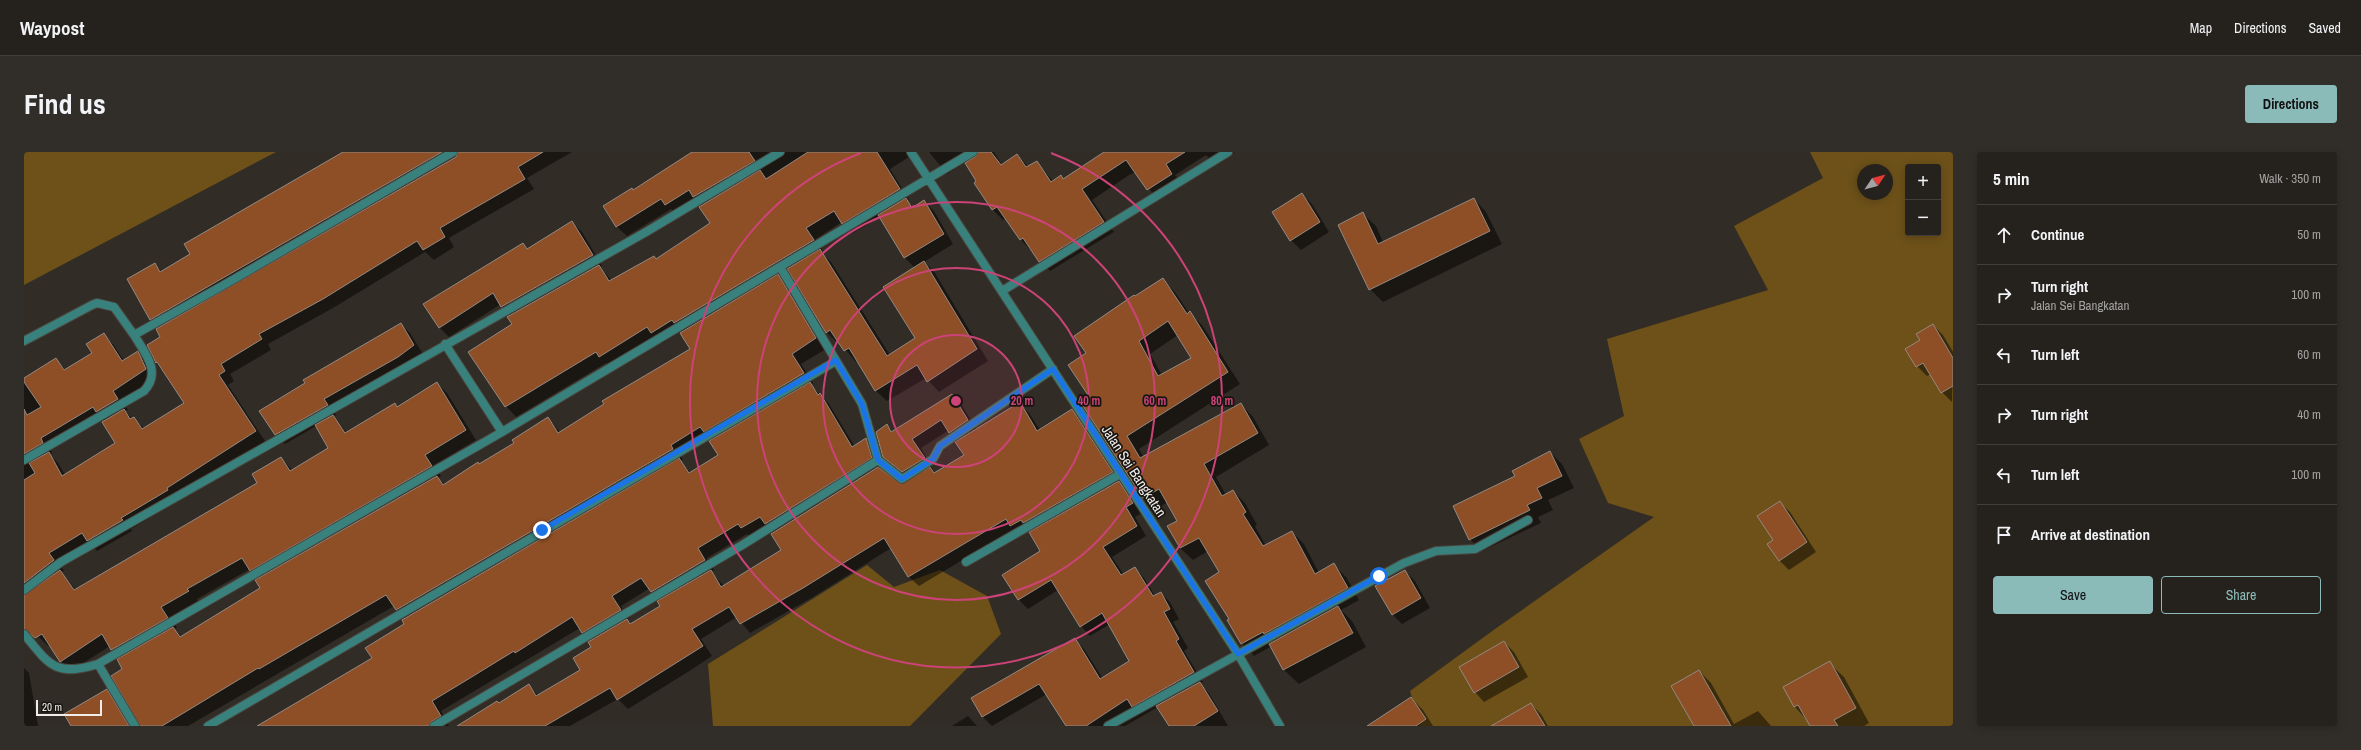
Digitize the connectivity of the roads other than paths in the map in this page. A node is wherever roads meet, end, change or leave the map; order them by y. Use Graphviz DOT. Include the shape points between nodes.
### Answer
graph roads {
  1 [pos="452,152"];
  2 [pos="780,152"];
  3 [pos="911,152"];
  4 [pos="973,152"];
  5 [pos="1228,152"];
  6 [pos="928,178"];
  7 [pos="780,267"];
  8 [pos="1002,291"];
  9 [pos="134,334"];
  10 [pos="24,341"];
  11 [pos="445,344"];
  12 [pos="836,360"];
  13 [pos="1053,369"];
  14 [pos="502,432"];
  15 [pos="24,460"];
  16 [pos="878,460"];
  17 [pos="1120,474"];
  18 [pos="1528,520"];
  19 [pos="966,562"];
  20 [pos="24,590"];
  21 [pos="24,634"];
  22 [pos="1238,654"];
  23 [pos="98,664"];
  24 [pos="135,726"];
  25 [pos="208,726"];
  26 [pos="434,726"];
  27 [pos="1108,726"];
  28 [pos="1280,726"];
  1 -- 9 [label="street" via="222,286"];
  2 -- 11 [label="street" via="646,232"];
  3 -- 6 [label="street, Jalan Sei Bangkatan"];
  4 -- 6 [label="street"];
  5 -- 8 [label="street"];
  6 -- 7 [label="street"];
  6 -- 8 [label="street, Jalan Sei Bangkatan"];
  7 -- 12 [label="street"];
  7 -- 14 [label="street"];
  8 -- 13 [label="street, Jalan Sei Bangkatan"];
  9 -- 10 [label="street" via="114,307 97,303"];
  9 -- 15 [label="street" via="152,369 154,377 151,384 144,391"];
  11 -- 14 [label="street"];
  11 -- 20 [label="street" via="61,562"];
  12 -- 16 [label="street" via="862,404"];
  12 -- 25 [label="street"];
  13 -- 16 [label="street" via="940,446 933,459 902,479"];
  13 -- 17 [label="street, Jalan Sei Bangkatan"];
  14 -- 23 [label="street"];
  16 -- 26 [label="street" via="744,544"];
  17 -- 19 [label="street"];
  17 -- 22 [label="street, Jalan Sei Bangkatan"];
  18 -- 22 [label="street" via="1475,549 1436,551 1404,563"];
  21 -- 23 [label="street" via="52,666 78,670"];
  22 -- 27 [label="street"];
  22 -- 28 [label="street, Jalan Sei Bangkatan"];
  23 -- 24 [label="street"];
}
